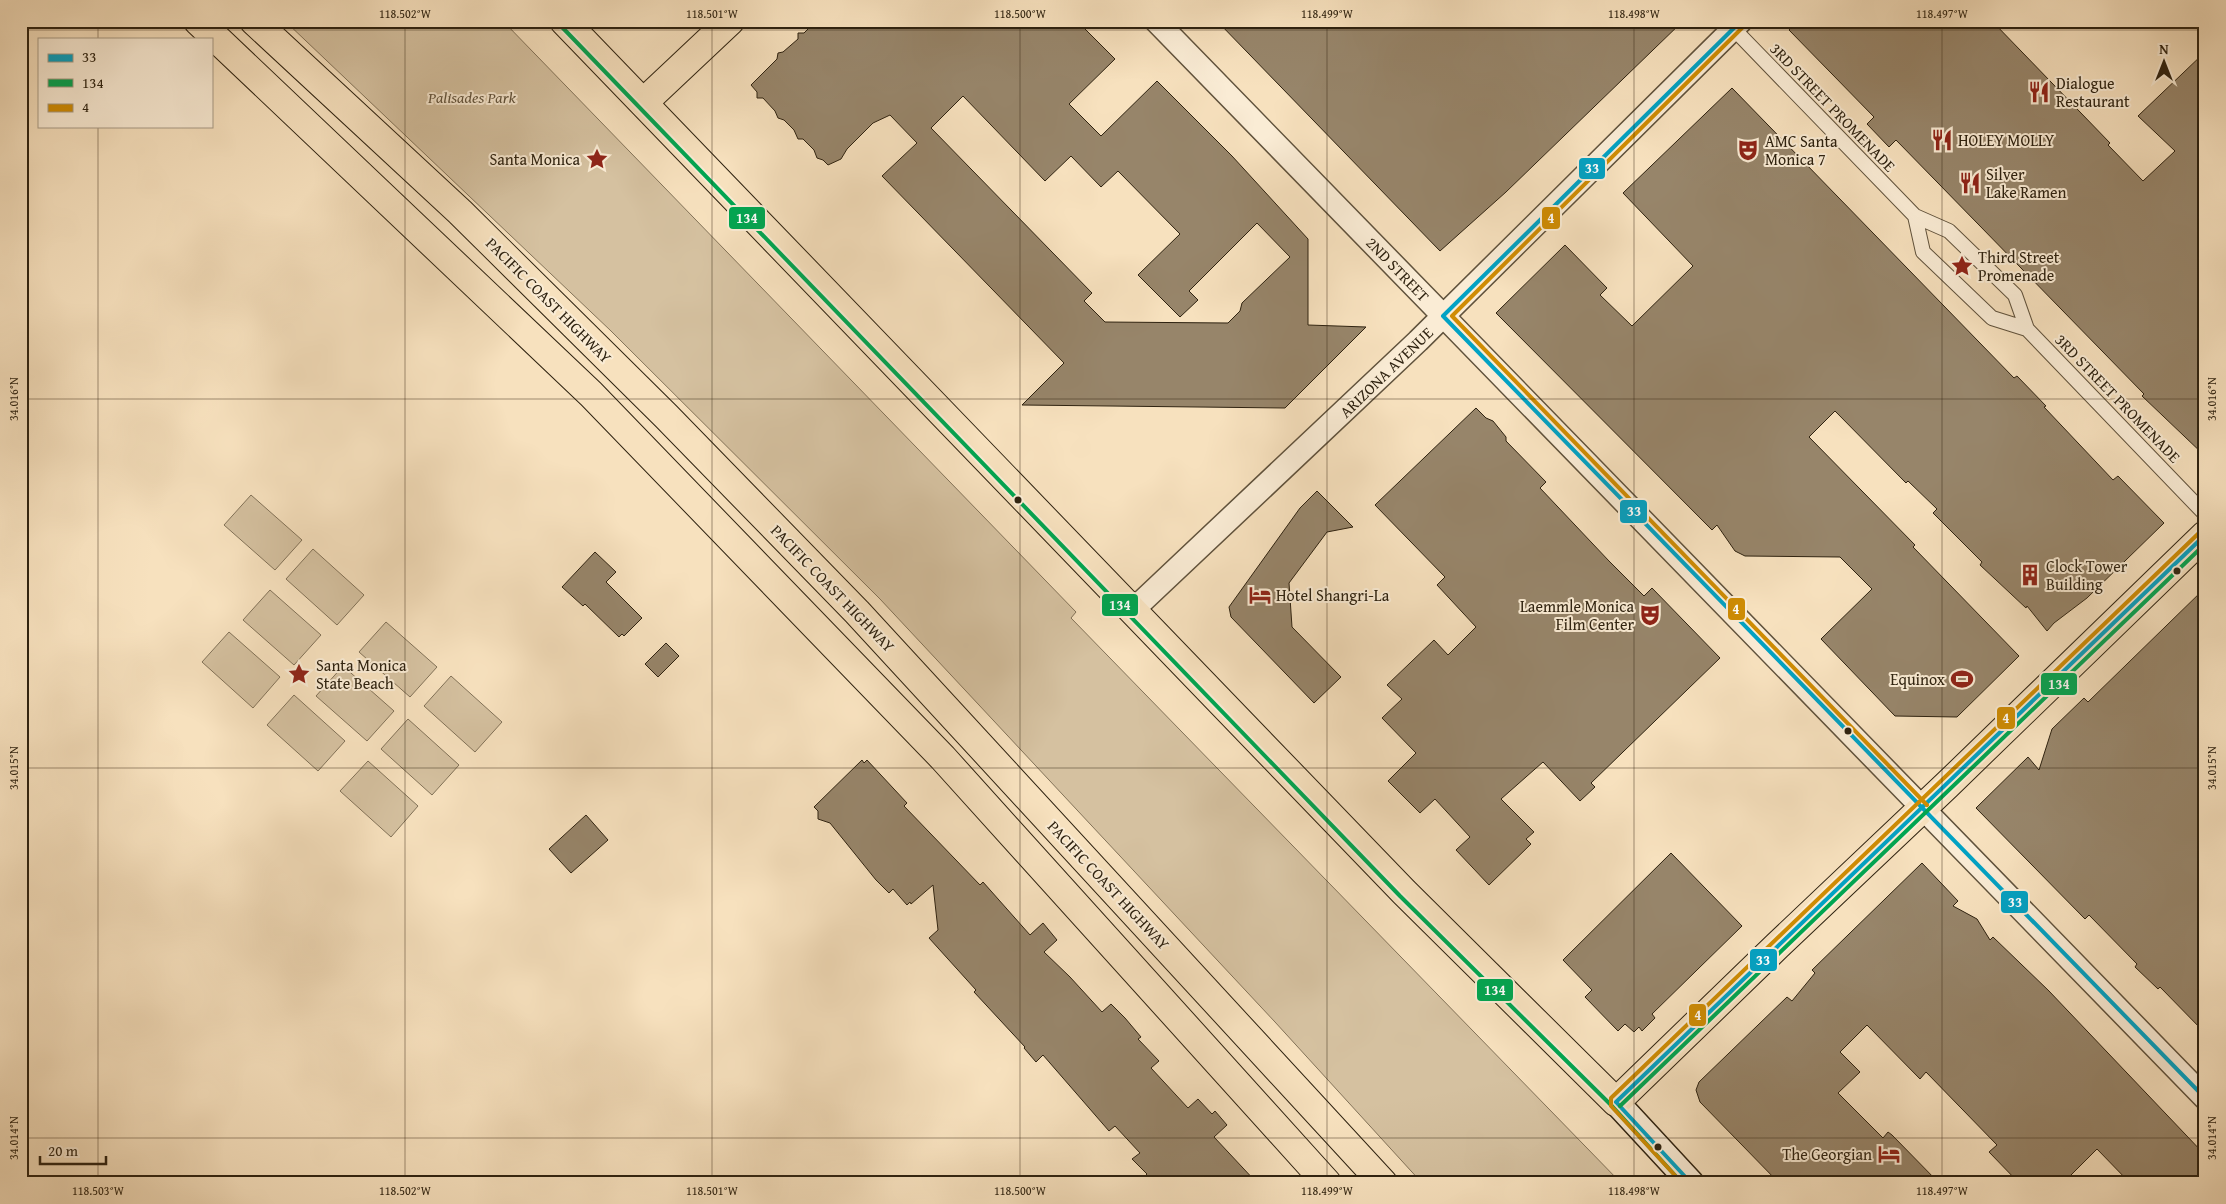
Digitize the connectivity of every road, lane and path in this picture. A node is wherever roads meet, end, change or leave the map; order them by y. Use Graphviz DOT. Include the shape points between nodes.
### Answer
graph roads {
  1 [pos="198,21"];
  2 [pos="254,21"];
  3 [pos="564,21"];
  4 [pos="730,21"];
  5 [pos="1156,21"];
  6 [pos="1733,24"];
  7 [pos="644,102"];
  8 [pos="392,148"];
  9 [pos="363,175"];
  10 [pos="1915,216"];
  11 [pos="1443,316"];
  12 [pos="2027,328"];
  13 [pos="2205,514"];
  14 [pos="2205,535"];
  15 [pos="1133,610"];
  16 [pos="1923,809"];
  17 [pos="2205,1098"];
  18 [pos="1616,1102"];
  19 [pos="1327,1183"];
  20 [pos="1383,1183"];
  21 [pos="1691,1183"];
  1 -- 9 [label="main road"];
  2 -- 8 [label="main road, PACIFIC COAST HIGHWAY"];
  3 -- 7 [label="main road"];
  4 -- 7 [label="main road"];
  5 -- 11 [label="street, 2ND STREET"];
  6 -- 10 [label="street, 3RD STREET PROMENADE"];
  6 -- 11 [label="street, ARIZONA AVENUE"];
  7 -- 15 [label="main road"];
  8 -- 9 [label="main road"];
  8 -- 20 [label="main road, PACIFIC COAST HIGHWAY" via="666,416 857,612"];
  9 -- 19 [label="main road" via="590,394 943,758"];
  10 -- 12 [label="street, 3RD STREET PROMENADE" via="1949,231 2015,295"];
  10 -- 12 [label="street" via="1924,252 1992,318"];
  11 -- 15 [label="street, ARIZONA AVENUE"];
  11 -- 16 [label="street, 2ND STREET"];
  12 -- 13 [label="street, 3RD STREET PROMENADE"];
  14 -- 16 [label="main road"];
  15 -- 18 [label="main road" via="1404,892"];
  16 -- 17 [label="street, 2ND STREET"];
  16 -- 18 [label="main road"];
  18 -- 21 [label="main road"];
}
